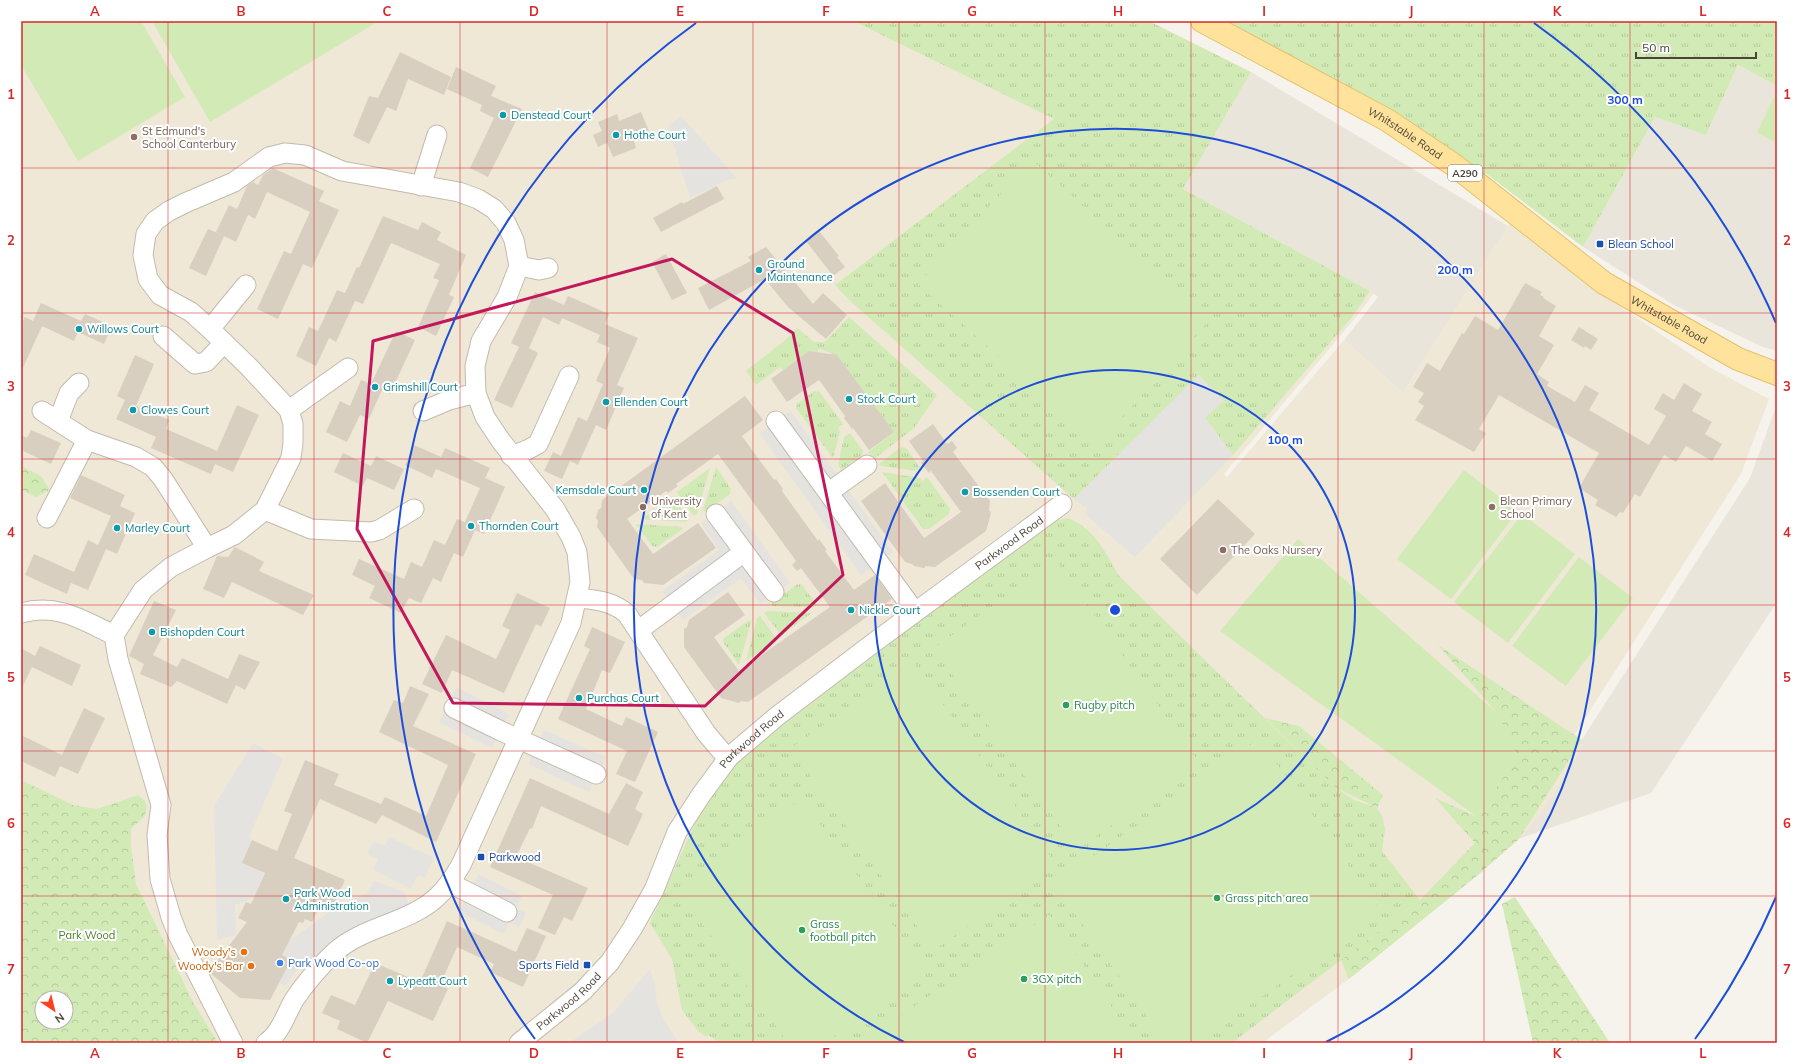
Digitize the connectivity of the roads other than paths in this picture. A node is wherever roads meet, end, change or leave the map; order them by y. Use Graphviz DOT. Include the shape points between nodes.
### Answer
graph roads {
  1 [pos="1202,21"];
  2 [pos="437,135"];
  3 [pos="421,186"];
  4 [pos="519,266"];
  5 [pos="548,268"];
  6 [pos="246,284"];
  7 [pos="210,329"];
  8 [pos="164,336"];
  9 [pos="224,343"];
  10 [pos="348,368"];
  11 [pos="1777,374"];
  12 [pos="569,376"];
  13 [pos="79,383"];
  14 [pos="476,393"];
  15 [pos="289,410"];
  16 [pos="423,411"];
  17 [pos="42,412"];
  18 [pos="58,421"];
  19 [pos="776,421"];
  20 [pos="86,440"];
  21 [pos="511,456"];
  22 [pos="867,465"];
  23 [pos="829,492"];
  24 [pos="1062,504"];
  25 [pos="414,509"];
  26 [pos="265,510"];
  27 [pos="716,514"];
  28 [pos="47,518"];
  29 [pos="206,548"];
  30 [pos="744,552"];
  31 [pos="774,592"];
  32 [pos="578,598"];
  33 [pos="916,612"];
  34 [pos="21,613"];
  35 [pos="639,630"];
  36 [pos="114,636"];
  37 [pos="454,708"];
  38 [pos="518,738"];
  39 [pos="729,757"];
  40 [pos="596,774"];
  41 [pos="450,883"];
  42 [pos="508,912"];
  43 [pos="233,1043"];
  44 [pos="266,1043"];
  45 [pos="519,1043"];
  1 -- 11 [label="main road, Whitstable Road / A290" via="1387,120 1454,165 1604,283 1738,359"];
  2 -- 3 [label="street"];
  3 -- 4 [label="street" via="459,192 478,199 494,209 506,223 514,240"];
  3 -- 7 [label="street" via="342,171 305,155 285,153 269,157 234,182 169,211 155,221 146,234 142,255 148,279 160,295 191,312"];
  4 -- 5 [label="street" via="538,270"];
  4 -- 14 [label="street" via="507,297 481,341 475,366"];
  6 -- 7 [label="street"];
  7 -- 9 [label="street"];
  8 -- 9 [label="street" via="195,364 206,362"];
  9 -- 15 [label="street"];
  10 -- 15 [label="street"];
  12 -- 21 [label="street" via="538,444"];
  13 -- 18 [label="street" via="70,393"];
  14 -- 16 [label="street" via="449,400"];
  14 -- 21 [label="street" via="485,417"];
  15 -- 26 [label="street" via="293,424 291,458"];
  17 -- 18 [label="street"];
  18 -- 20 [label="street"];
  19 -- 23 [label="street"];
  20 -- 28 [label="street"];
  20 -- 29 [label="street" via="136,457 153,467"];
  21 -- 32 [label="street" via="555,509 571,537 577,552 580,582"];
  22 -- 23 [label="street"];
  23 -- 33 [label="street"];
  24 -- 33 [label="street, Parkwood Road"];
  25 -- 26 [label="street" via="383,534 311,529"];
  26 -- 29 [label="street" via="234,535"];
  27 -- 30 [label="street"];
  29 -- 36 [label="street" via="171,567 142,590"];
  30 -- 31 [label="street"];
  30 -- 35 [label="street"];
  32 -- 35 [label="street" via="605,601 620,608"];
  32 -- 38 [label="street" via="571,623"];
  33 -- 39 [label="street, Parkwood Road" via="776,717"];
  34 -- 36 [label="street" via="32,610 55,610 76,617"];
  35 -- 39 [label="street" via="706,733"];
  36 -- 43 [label="street" via="118,660 161,805 157,835 160,878 171,917"];
  37 -- 38 [label="street"];
  38 -- 40 [label="street"];
  38 -- 41 [label="street" via="461,865"];
  39 -- 45 [label="street, Parkwood Road" via="677,832 654,890 610,962 583,991"];
  41 -- 42 [label="street"];
  41 -- 44 [label="street" via="437,898 416,911 356,938 337,950 317,969 295,1000 276,1034"];
}
